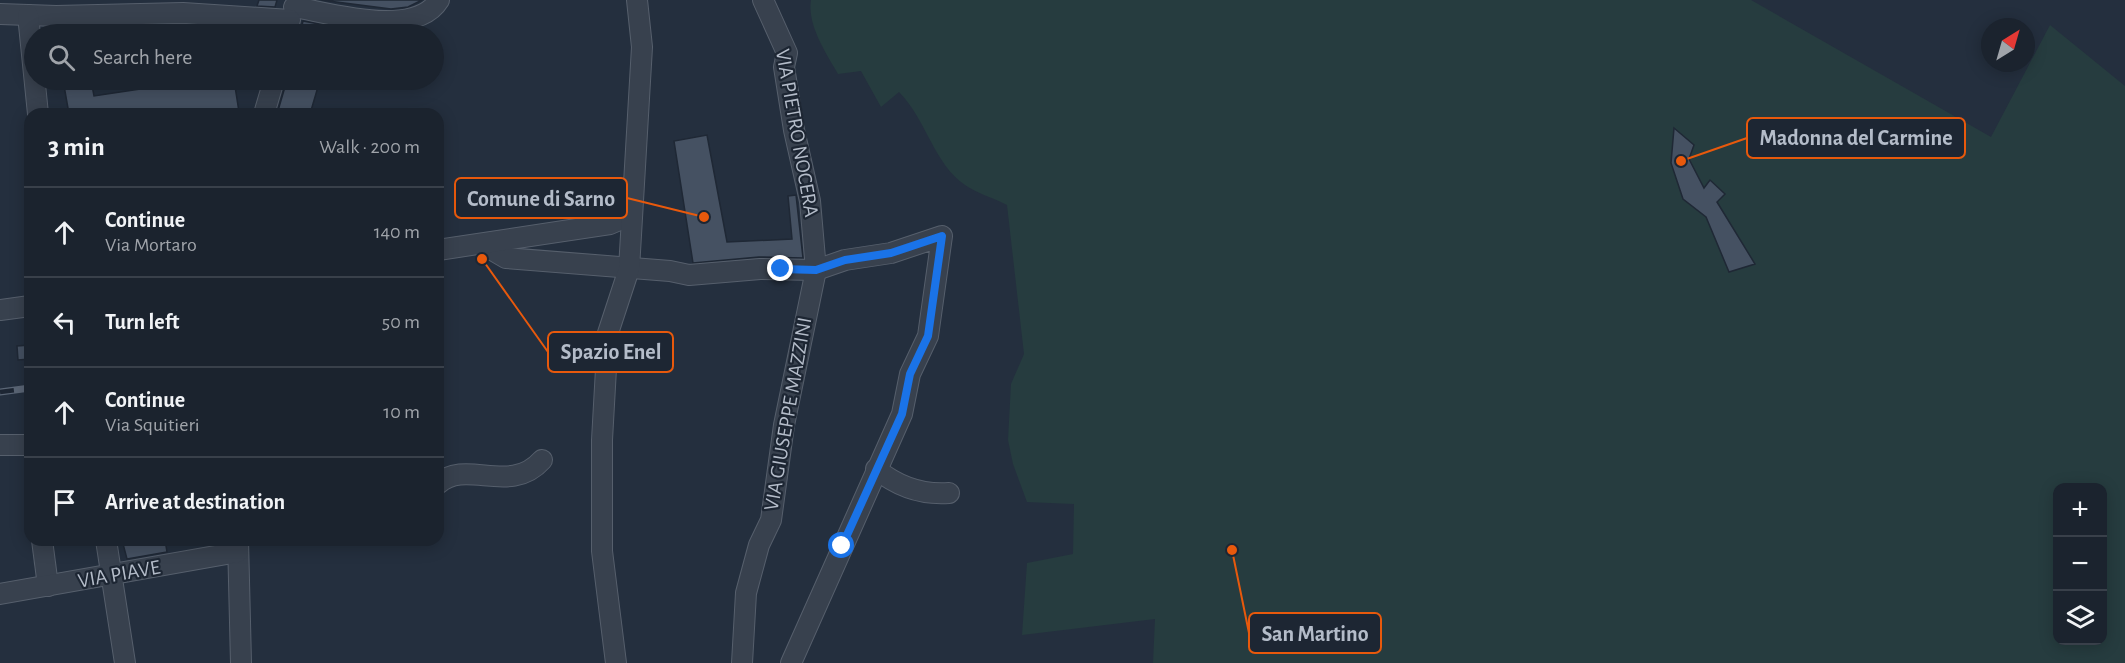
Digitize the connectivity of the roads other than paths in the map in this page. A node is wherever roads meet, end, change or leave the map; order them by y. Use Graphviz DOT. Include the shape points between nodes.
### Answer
graph roads {
  1 [pos="439,0"];
  2 [pos="637,0"];
  3 [pos="763,0"];
  4 [pos="12,11"];
  5 [pos="292,15"];
  6 [pos="24,59"];
  7 [pos="32,90"];
  8 [pos="271,90"];
  9 [pos="36,108"];
  10 [pos="266,108"];
  11 [pos="631,215"];
  12 [pos="482,244"];
  13 [pos="444,249"];
  14 [pos="629,269"];
  15 [pos="816,270"];
  16 [pos="24,307"];
  17 [pos="0,310"];
  18 [pos="0,445"];
  19 [pos="24,446"];
  20 [pos="542,460"];
  21 [pos="876,469"];
  22 [pos="444,479"];
  23 [pos="949,493"];
  24 [pos="43,546"];
  25 [pos="107,546"];
  26 [pos="238,546"];
  27 [pos="110,575"];
  28 [pos="48,586"];
  29 [pos="0,594"];
  30 [pos="124,663"];
  31 [pos="241,663"];
  32 [pos="616,663"];
  33 [pos="742,663"];
  34 [pos="791,663"];
  1 -- 5 [label="street" via="435,6 399,22"];
  2 -- 11 [label="street" via="642,47"];
  3 -- 15 [label="street, VIA PIETRO NOCERA" via="787,53 784,67 810,201"];
  4 -- 5 [label="street"];
  4 -- 6 [label="street"];
  7 -- 9 [label="street"];
  8 -- 10 [label="street"];
  11 -- 12 [label="street" via="610,224"];
  11 -- 14 [label="street"];
  12 -- 13 [label="street"];
  12 -- 14 [label="street" via="506,258"];
  14 -- 15 [label="street" via="689,275 760,269"];
  14 -- 32 [label="street" via="608,333 602,440 602,551"];
  15 -- 21 [label="street" via="845,260 891,253 942,236 928,336 910,374 902,414"];
  15 -- 33 [label="street, VIA GIUSEPPE MAZZINI" via="784,425 771,520 759,545 746,593"];
  16 -- 17 [label="street"];
  18 -- 19 [label="street"];
  20 -- 22 [label="street" via="533,470 512,478 482,474"];
  21 -- 23 [label="street" via="896,484 936,494"];
  21 -- 34 [label="street"];
  24 -- 28 [label="street"];
  25 -- 27 [label="street"];
  26 -- 27 [label="street, VIA PIAVE"];
  26 -- 31 [label="street"];
  27 -- 28 [label="street, VIA PIAVE"];
  27 -- 30 [label="street"];
  28 -- 29 [label="street, VIA PIAVE"];
}
